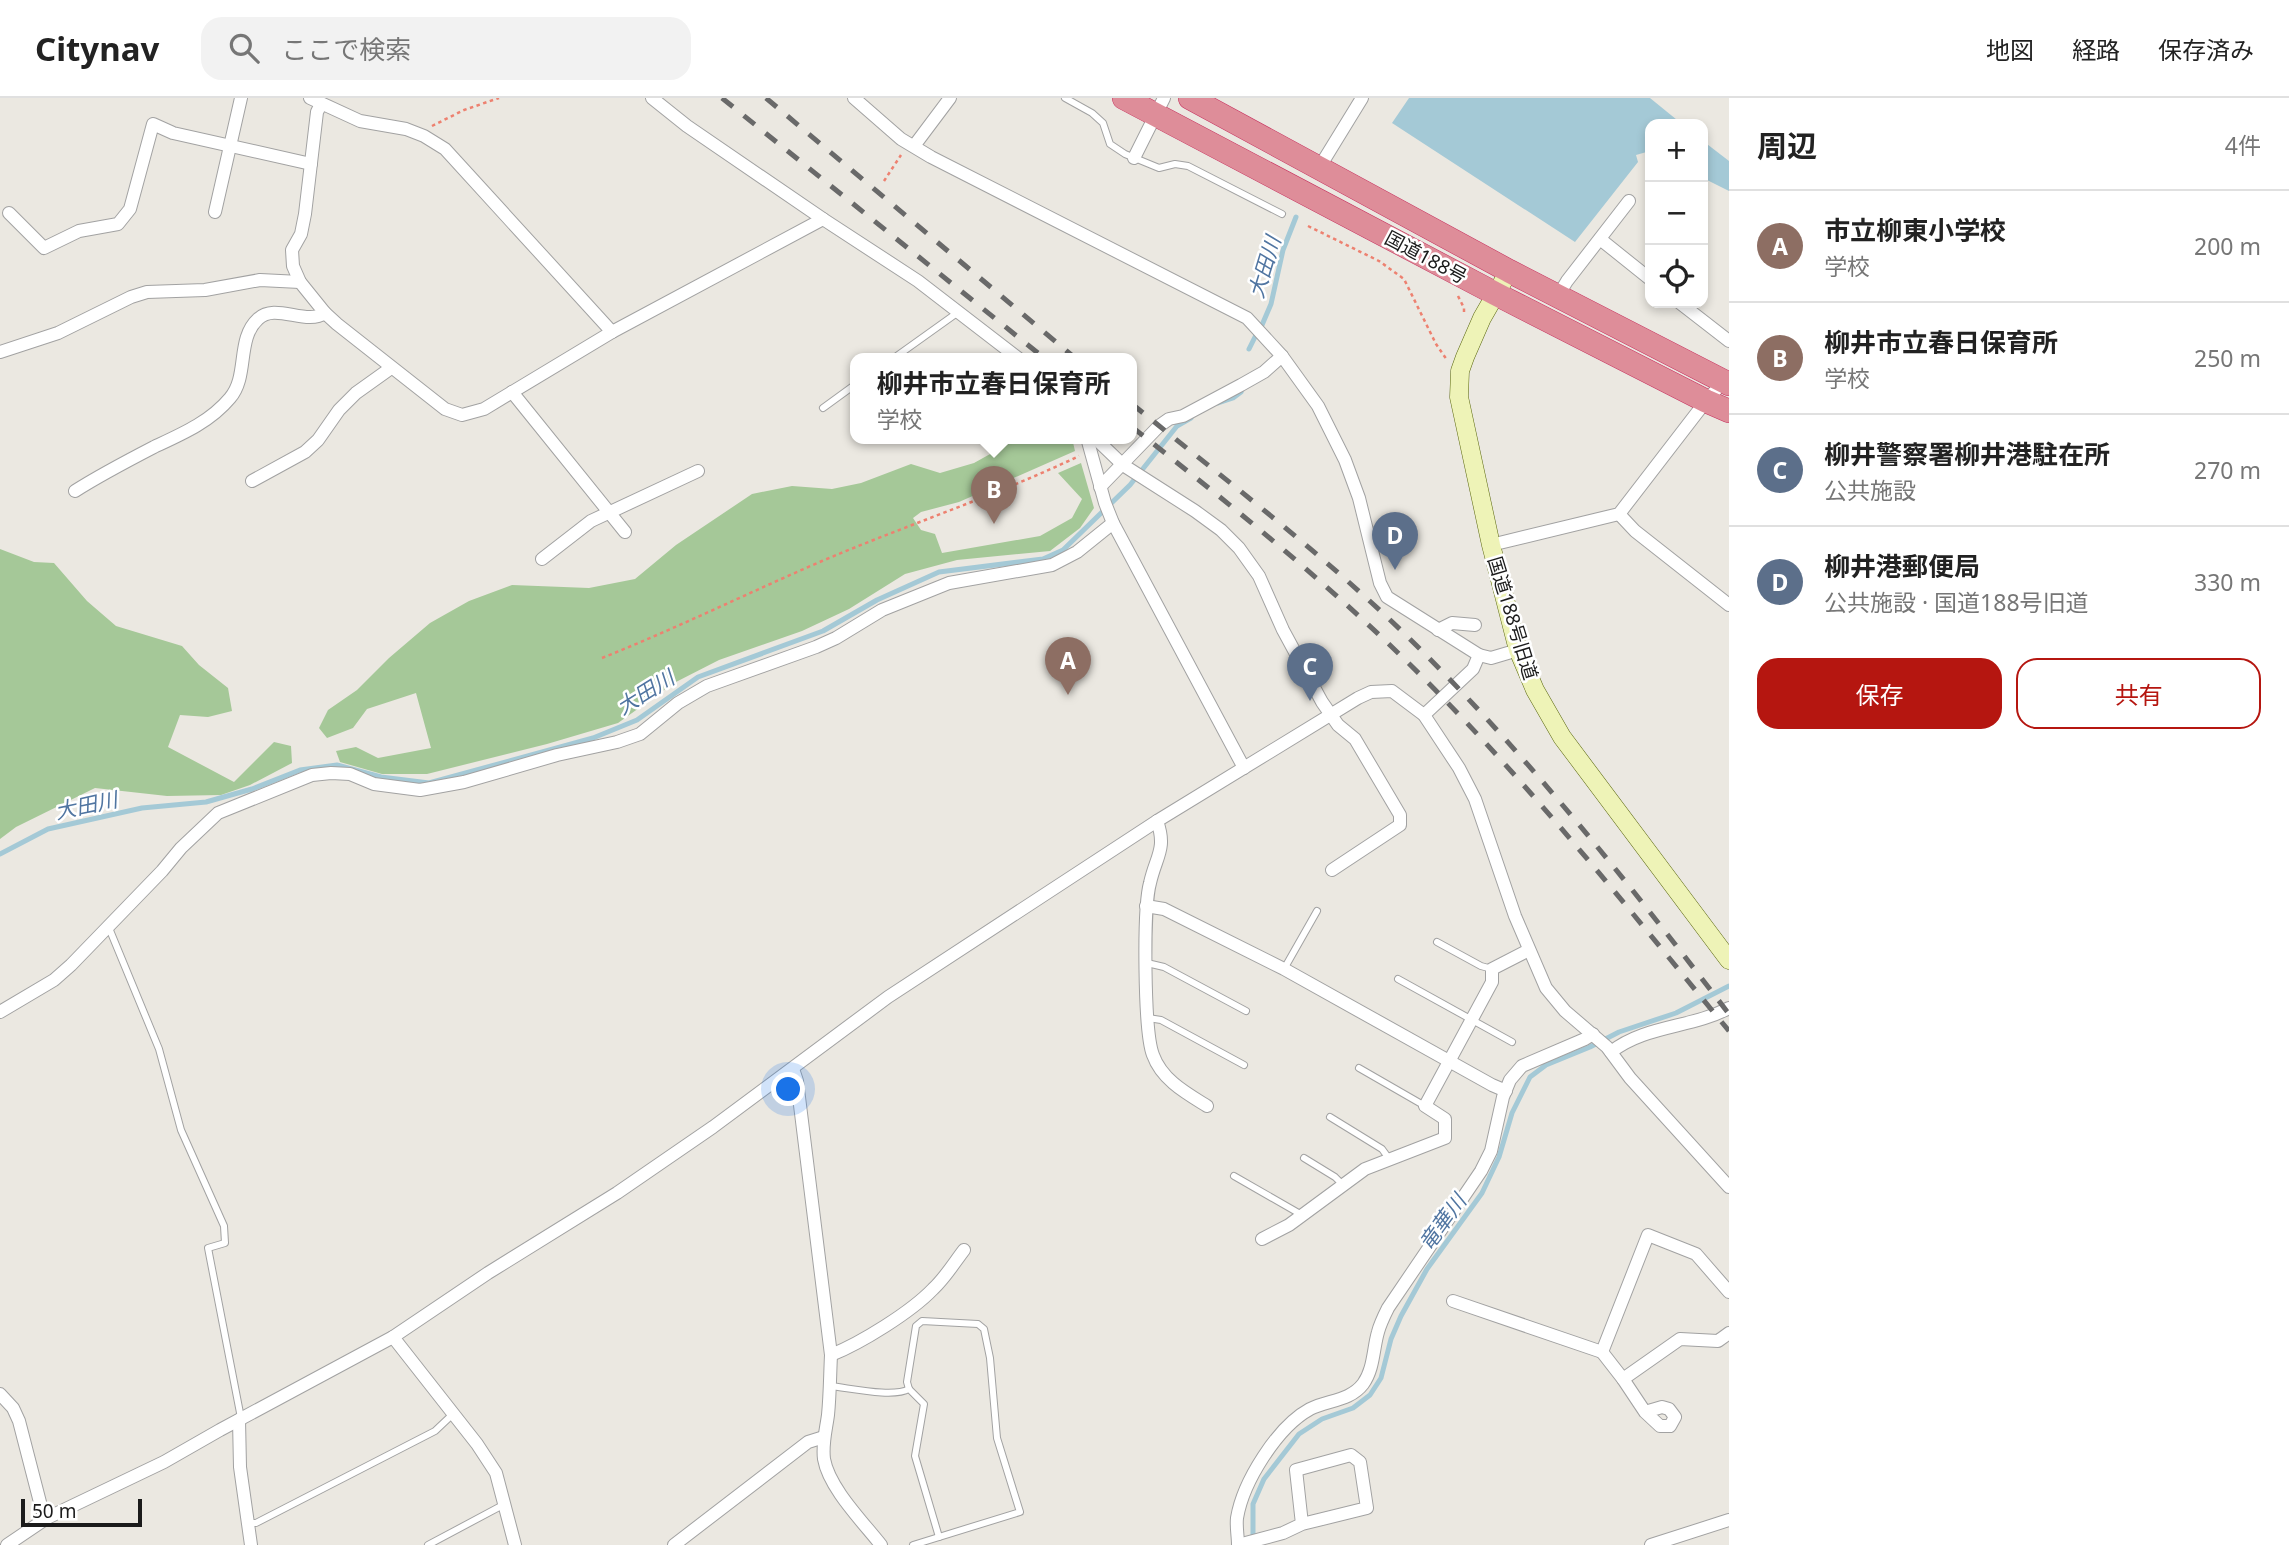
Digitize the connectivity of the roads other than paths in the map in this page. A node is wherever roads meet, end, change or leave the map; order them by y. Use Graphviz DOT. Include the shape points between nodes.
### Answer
graph roads {
  1 [pos="241,98"];
  2 [pos="652,98"];
  3 [pos="854,98"];
  4 [pos="950,98"];
  5 [pos="1065,98"];
  6 [pos="1124,98"];
  7 [pos="1190,98"];
  8 [pos="1362,98"];
  9 [pos="316,101"];
  10 [pos="1160,106"];
  11 [pos="230,146"];
  12 [pos="914,146"];
  13 [pos="1134,158"];
  14 [pos="311,164"];
  15 [pos="1319,169"];
  16 [pos="1629,201"];
  17 [pos="215,212"];
  18 [pos="9,213"];
  19 [pos="1282,214"];
  20 [pos="823,219"];
  21 [pos="1600,239"];
  22 [pos="1509,271"];
  23 [pos="1645,275"];
  24 [pos="300,282"];
  25 [pos="1496,294"];
  26 [pos="1558,296"];
  27 [pos="1686,308"];
  28 [pos="959,312"];
  29 [pos="325,313"];
  30 [pos="612,332"];
  31 [pos="1729,341"];
  32 [pos="0,352"];
  33 [pos="901,353"];
  34 [pos="1012,353"];
  35 [pos="1282,356"];
  36 [pos="391,368"];
  37 [pos="1727,380"];
  38 [pos="850,388"];
  39 [pos="512,392"];
  40 [pos="1706,401"];
  41 [pos="823,408"];
  42 [pos="1729,411"];
  43 [pos="1088,444"];
  44 [pos="1101,444"];
  45 [pos="1123,465"];
  46 [pos="698,471"];
  47 [pos="252,481"];
  48 [pos="1100,487"];
  49 [pos="75,491"];
  50 [pos="608,511"];
  51 [pos="1109,513"];
  52 [pos="1619,514"];
  53 [pos="625,532"];
  54 [pos="1491,545"];
  55 [pos="542,559"];
  56 [pos="1729,605"];
  57 [pos="1475,625"];
  58 [pos="1438,630"];
  59 [pos="1518,650"];
  60 [pos="1479,655"];
  61 [pos="1332,715"];
  62 [pos="1424,715"];
  63 [pos="1244,768"];
  64 [pos="1157,821"];
  65 [pos="1332,870"];
  66 [pos="1146,906"];
  67 [pos="1317,911"];
  68 [pos="109,928"];
  69 [pos="1437,942"];
  70 [pos="1528,950"];
  71 [pos="1729,960"];
  72 [pos="1147,963"];
  73 [pos="1284,969"];
  74 [pos="1492,969"];
  75 [pos="1398,979"];
  76 [pos="1729,1008"];
  77 [pos="1246,1011"];
  78 [pos="0,1012"];
  79 [pos="1148,1018"];
  80 [pos="1471,1020"];
  81 [pos="1512,1042"];
  82 [pos="1603,1043"];
  83 [pos="1448,1061"];
  84 [pos="1244,1065"];
  85 [pos="1359,1068"];
  86 [pos="793,1069"];
  87 [pos="1506,1091"];
  88 [pos="1207,1106"];
  89 [pos="1425,1106"];
  90 [pos="1330,1117"];
  91 [pos="1304,1158"];
  92 [pos="1390,1160"];
  93 [pos="1234,1176"];
  94 [pos="1342,1185"];
  95 [pos="1729,1187"];
  96 [pos="1302,1216"];
  97 [pos="1262,1239"];
  98 [pos="964,1250"];
  99 [pos="1729,1292"];
  100 [pos="1453,1301"];
  101 [pos="1729,1333"];
  102 [pos="393,1337"];
  103 [pos="1602,1352"];
  104 [pos="831,1355"];
  105 [pos="1623,1379"];
  106 [pos="830,1386"];
  107 [pos="909,1389"];
  108 [pos="0,1394"];
  109 [pos="1645,1412"];
  110 [pos="453,1414"];
  111 [pos="240,1419"];
  112 [pos="824,1437"];
  113 [pos="505,1504"];
  114 [pos="47,1518"];
  115 [pos="1729,1520"];
  116 [pos="248,1523"];
  117 [pos="1302,1524"];
  118 [pos="939,1537"];
  119 [pos="7,1545"];
  120 [pos="251,1545"];
  121 [pos="428,1545"];
  122 [pos="515,1545"];
  123 [pos="674,1545"];
  124 [pos="881,1545"];
  125 [pos="913,1545"];
  126 [pos="1238,1545"];
  127 [pos="1651,1545"];
  1 -- 11 [label="street"];
  2 -- 20 [label="street"];
  3 -- 12 [label="street"];
  4 -- 12 [label="street"];
  5 -- 13 [label="lane" via="1092,113 1103,123 1110,144"];
  6 -- 10 [label="highway, 国道188号"];
  7 -- 15 [label="highway, 国道188号"];
  8 -- 15 [label="street"];
  9 -- 14 [label="street"];
  9 -- 30 [label="street" via="360,121 406,129 445,149"];
  10 -- 13 [label="street"];
  10 -- 25 [label="highway, 国道188号"];
  11 -- 14 [label="street"];
  11 -- 17 [label="street"];
  11 -- 18 [label="street" via="153,124 130,209 118,224 79,231 44,248"];
  12 -- 35 [label="street" via="1237,312"];
  13 -- 19 [label="lane" via="1159,168 1188,166"];
  14 -- 24 [label="street" via="305,214 292,250"];
  15 -- 22 [label="highway, 国道188号"];
  16 -- 21 [label="street"];
  20 -- 28 [label="street"];
  20 -- 30 [label="street"];
  21 -- 23 [label="street"];
  21 -- 26 [label="street"];
  22 -- 25 [label="street, 国道188号旧道"];
  22 -- 26 [label="highway, 国道188号"];
  24 -- 29 [label="street"];
  24 -- 32 [label="street" via="260,280 205,290 146,292 58,333"];
  25 -- 40 [label="highway, 国道188号"];
  25 -- 54 [label="street, 国道188号旧道" via="1460,370 1459,397"];
  26 -- 37 [label="highway, 国道188号"];
  27 -- 31 [label="street"];
  28 -- 33 [label="lane"];
  28 -- 34 [label="street"];
  29 -- 36 [label="street"];
  29 -- 49 [label="street" via="315,317 266,314 257,319 232,397 199,424"];
  30 -- 39 [label="street"];
  35 -- 45 [label="street" via="1241,385 1158,426"];
  35 -- 58 [label="street" via="1318,406 1345,460 1387,597"];
  36 -- 39 [label="street" via="446,409 462,415 484,409"];
  36 -- 47 [label="street" via="356,393 305,452"];
  37 -- 40 [label="street"];
  38 -- 41 [label="lane"];
  39 -- 50 [label="street"];
  40 -- 42 [label="highway, 国道188号"];
  40 -- 52 [label="street"];
  43 -- 48 [label="street"];
  44 -- 45 [label="street"];
  45 -- 48 [label="street"];
  45 -- 61 [label="street" via="1195,511 1239,548 1259,576 1283,630"];
  46 -- 50 [label="street"];
  48 -- 51 [label="street"];
  50 -- 53 [label="street"];
  50 -- 55 [label="street"];
  51 -- 63 [label="street"];
  51 -- 68 [label="street" via="1077,552 1052,565 949,583 882,610 816,647 706,686 640,734 617,742 420,790 331,772 285,785 218,813"];
  52 -- 54 [label="street"];
  52 -- 56 [label="street"];
  54 -- 59 [label="street, 国道188号旧道"];
  57 -- 58 [label="street" via="1452,623"];
  58 -- 60 [label="street"];
  59 -- 60 [label="street" via="1491,658"];
  59 -- 71 [label="street, 国道188号旧道" via="1562,737"];
  60 -- 62 [label="street" via="1473,669"];
  61 -- 62 [label="street" via="1380,690 1392,691"];
  61 -- 63 [label="street"];
  61 -- 65 [label="street" via="1355,740 1400,814 1400,825"];
  62 -- 70 [label="street" via="1475,799"];
  63 -- 64 [label="street"];
  64 -- 66 [label="street" via="1161,848"];
  64 -- 86 [label="street" via="888,997"];
  66 -- 72 [label="street"];
  66 -- 73 [label="street" via="1164,909"];
  67 -- 73 [label="lane"];
  68 -- 78 [label="street" via="54,980"];
  68 -- 111 [label="lane" via="159,1049 181,1130 223,1226 225,1243 208,1248"];
  69 -- 74 [label="lane"];
  70 -- 74 [label="street"];
  70 -- 82 [label="street" via="1556,1002"];
  72 -- 77 [label="lane" via="1164,967"];
  72 -- 79 [label="street"];
  73 -- 83 [label="street"];
  74 -- 80 [label="street" via="1492,982"];
  75 -- 80 [label="lane"];
  76 -- 82 [label="street" via="1624,1042"];
  79 -- 84 [label="lane" via="1161,1020"];
  79 -- 88 [label="street" via="1153,1055 1165,1075"];
  80 -- 81 [label="lane"];
  80 -- 83 [label="street"];
  82 -- 87 [label="street" via="1585,1039 1522,1066"];
  82 -- 95 [label="street"];
  83 -- 87 [label="street"];
  83 -- 89 [label="street"];
  85 -- 89 [label="lane"];
  86 -- 102 [label="street" via="617,1193"];
  86 -- 104 [label="street"];
  87 -- 126 [label="street" via="1491,1151 1388,1308 1363,1383 1346,1396 1297,1418 1280,1436 1243,1496"];
  89 -- 92 [label="street" via="1445,1119 1445,1138"];
  90 -- 92 [label="lane" via="1382,1149"];
  91 -- 94 [label="lane"];
  92 -- 94 [label="street"];
  93 -- 96 [label="lane"];
  94 -- 96 [label="street"];
  96 -- 97 [label="street"];
  98 -- 104 [label="street" via="933,1289 909,1310"];
  99 -- 103 [label="street" via="1696,1254 1648,1235"];
  100 -- 103 [label="street"];
  101 -- 105 [label="street" via="1718,1341 1680,1339"];
  102 -- 110 [label="street"];
  102 -- 111 [label="street"];
  103 -- 105 [label="street"];
  104 -- 106 [label="street"];
  105 -- 109 [label="street"];
  106 -- 107 [label="lane" via="891,1393"];
  106 -- 112 [label="street"];
  107 -- 118 [label="lane" via="924,1404 915,1456"];
  107 -- 118 [label="lane" via="916,1326 922,1321 978,1324 984,1329 997,1438 1020,1512"];
  108 -- 114 [label="street" via="19,1422"];
  110 -- 113 [label="street" via="496,1473"];
  110 -- 116 [label="lane" via="435,1431 256,1523"];
  111 -- 114 [label="street" via="164,1462"];
  111 -- 116 [label="street" via="240,1467"];
  112 -- 123 [label="street" via="808,1442"];
  112 -- 124 [label="street" via="830,1475"];
  113 -- 121 [label="lane"];
  113 -- 122 [label="street"];
  114 -- 119 [label="street"];
  115 -- 127 [label="street"];
  116 -- 120 [label="street"];
  117 -- 117 [label="street" via="1367,1508 1360,1462 1351,1455 1296,1470"];
  117 -- 126 [label="street" via="1283,1534"];
  118 -- 125 [label="lane"];
}
